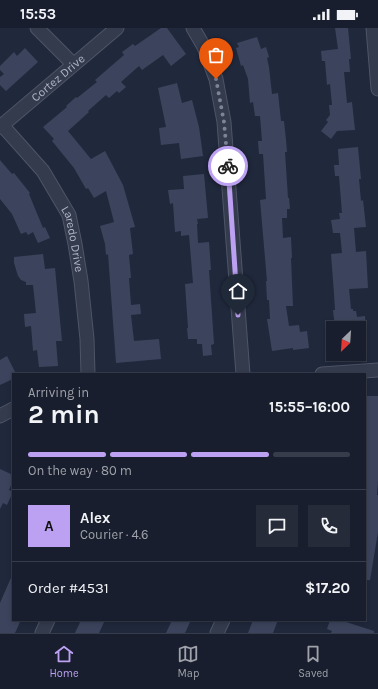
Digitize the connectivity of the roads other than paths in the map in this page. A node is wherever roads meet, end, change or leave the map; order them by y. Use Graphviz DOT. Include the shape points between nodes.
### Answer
graph roads {
  1 [pos="37,28"];
  2 [pos="116,28"];
  3 [pos="194,28"];
  4 [pos="373,28"];
  5 [pos="73,64"];
  6 [pos="378,89"];
  7 [pos="1,126"];
  8 [pos="378,370"];
  9 [pos="88,373"];
  10 [pos="244,373"];
  11 [pos="336,373"];
  12 [pos="12,410"];
  13 [pos="0,416"];
  14 [pos="48,621"];
  15 [pos="223,621"];
  16 [pos="42,633"];
  17 [pos="217,633"];
  1 -- 5 [label="street"];
  2 -- 5 [label="street, Cortez Drive"];
  3 -- 10 [label="street" via="216,79 224,122"];
  4 -- 6 [label="street"];
  5 -- 7 [label="street, Cortez Drive"];
  7 -- 9 [label="street, Laredo Drive" via="43,171 69,215 81,281"];
  8 -- 11 [label="street"];
  12 -- 13 [label="street"];
  14 -- 16 [label="street"];
  15 -- 17 [label="street"];
}
